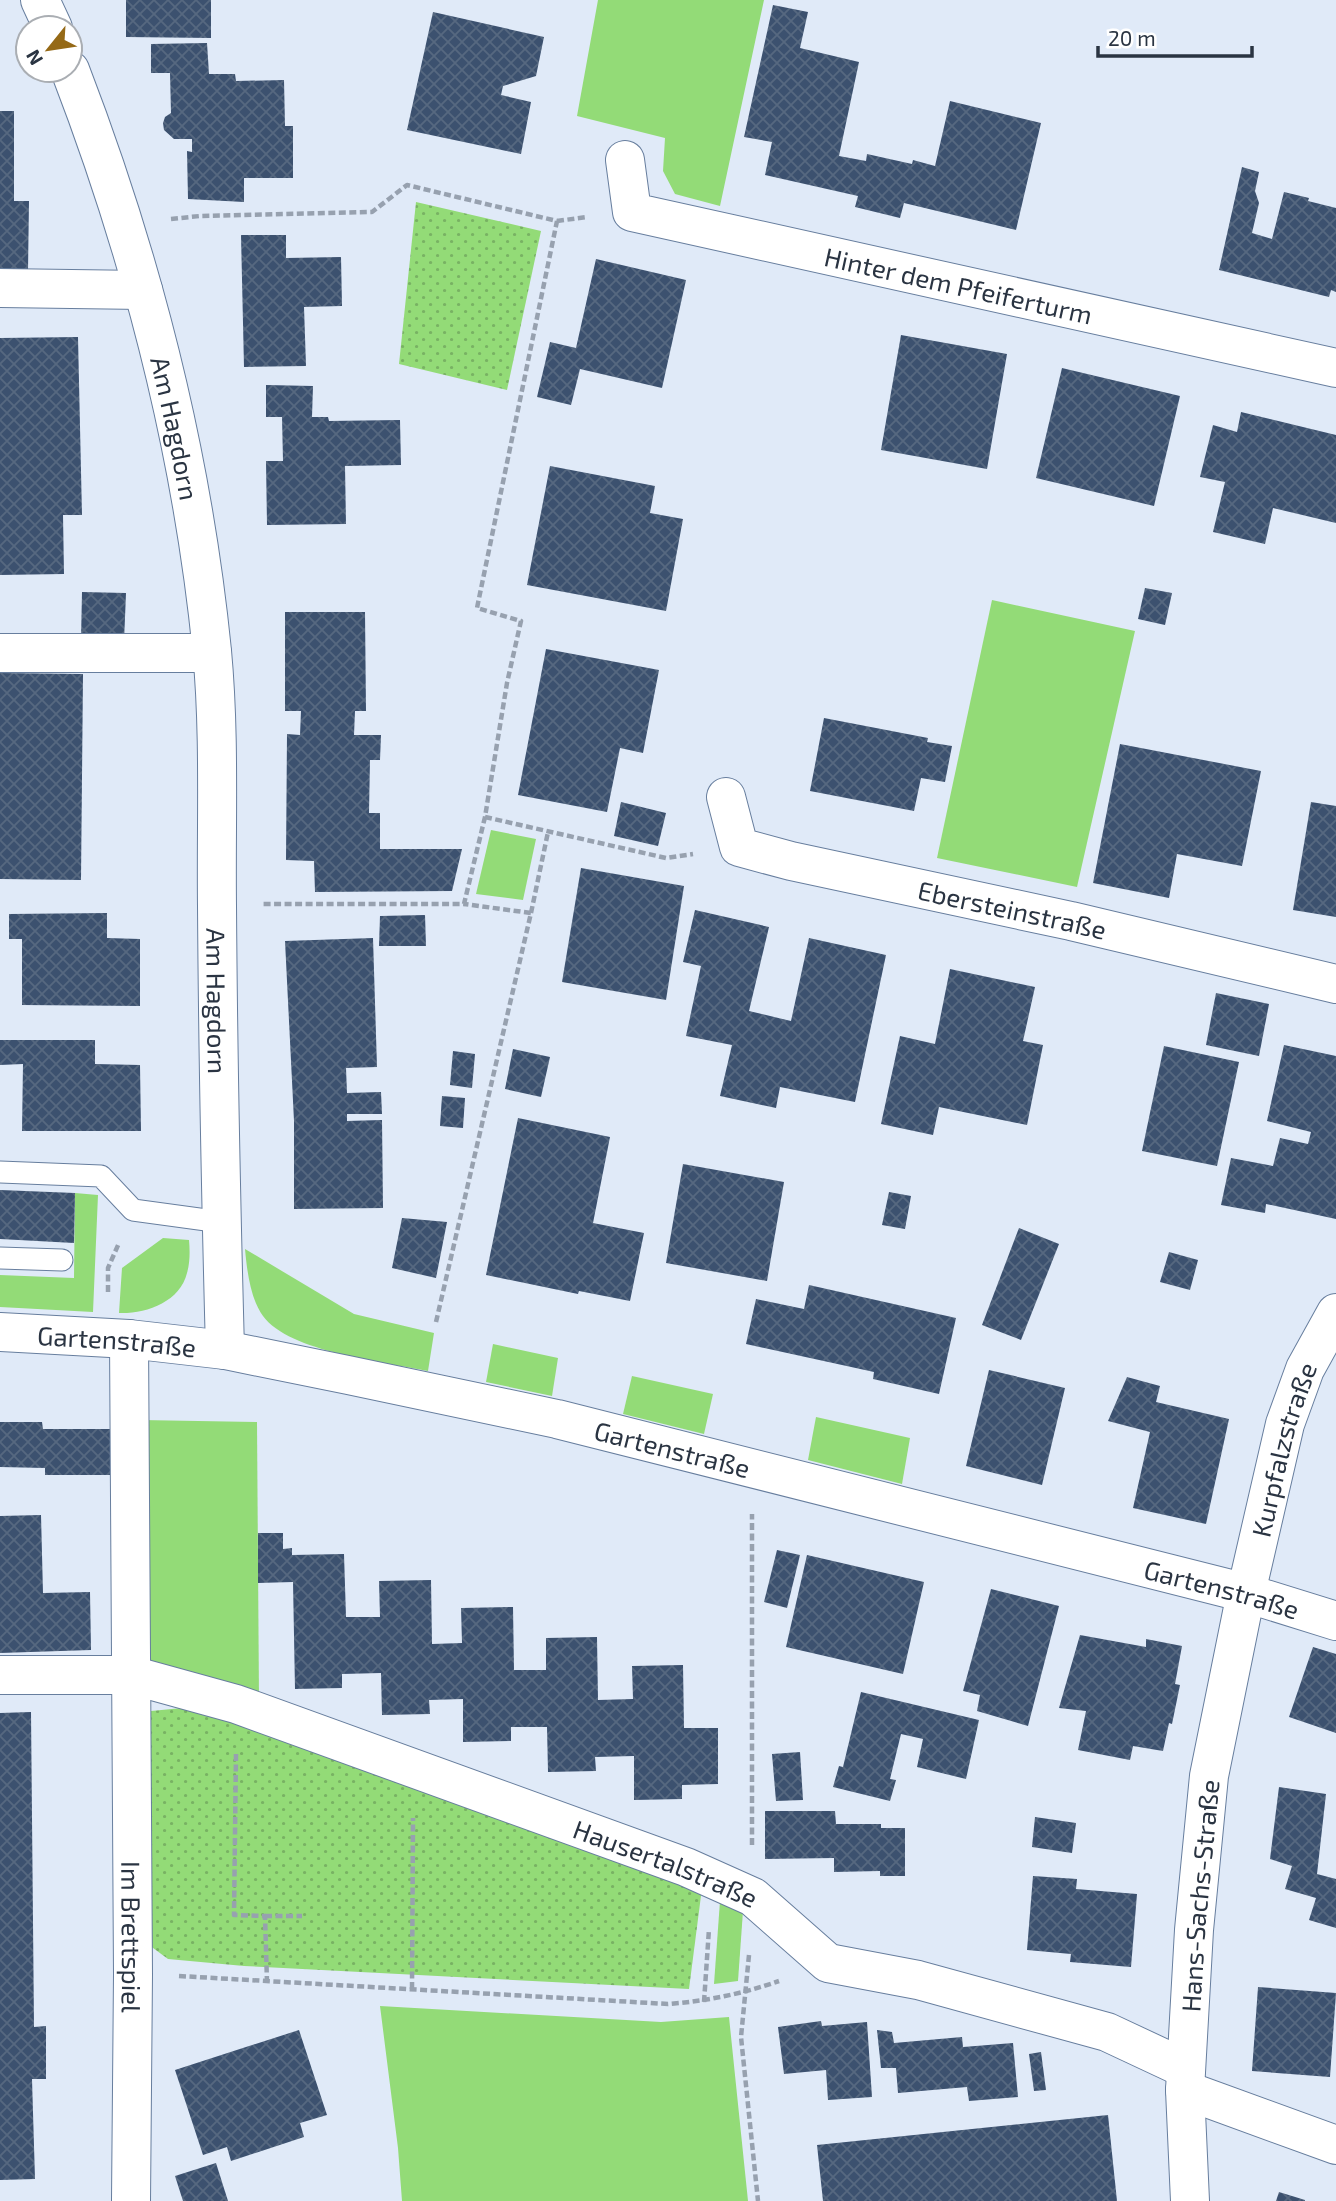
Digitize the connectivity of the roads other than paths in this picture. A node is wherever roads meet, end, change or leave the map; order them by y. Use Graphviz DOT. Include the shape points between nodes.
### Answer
graph roads {
  1 [pos="75,84"];
  2 [pos="625,160"];
  3 [pos="0,288"];
  4 [pos="143,290"];
  5 [pos="1336,368"];
  6 [pos="0,653"];
  7 [pos="212,653"];
  8 [pos="726,797"];
  9 [pos="1336,984"];
  10 [pos="0,1172"];
  11 [pos="221,1222"];
  12 [pos="0,1258"];
  13 [pos="62,1260"];
  14 [pos="1336,1314"];
  15 [pos="0,1332"];
  16 [pos="118,1339"];
  17 [pos="225,1350"];
  18 [pos="1246,1592"];
  19 [pos="1336,1621"];
  20 [pos="0,1675"];
  21 [pos="131,1675"];
  22 [pos="1185,2080"];
  23 [pos="1336,2145"];
  24 [pos="131,2201"];
  25 [pos="1190,2201"];
  1 -- 4 [label="street, Am Hagdorn" via="125,224"];
  2 -- 5 [label="street, Hinter dem Pfeiferturm" via="632,212"];
  3 -- 4 [label="street"];
  4 -- 7 [label="street, Am Hagdorn" via="179,431"];
  6 -- 7 [label="street"];
  7 -- 11 [label="street, Am Hagdorn" via="218,759"];
  8 -- 9 [label="street, Ebersteinstraße" via="739,847"];
  10 -- 11 [label="lane" via="101,1176 132,1210"];
  11 -- 17 [label="street, Am Hagdorn"];
  12 -- 13 [label="lane"];
  14 -- 18 [label="street, Kurpfalzstraße" via="1305,1369 1285,1424"];
  15 -- 16 [label="street, Gartenstraße"];
  16 -- 17 [label="street, Gartenstraße"];
  16 -- 21 [label="street, Im Brettspiel"];
  17 -- 18 [label="street, Gartenstraße" via="557,1419"];
  18 -- 19 [label="street, Gartenstraße"];
  18 -- 22 [label="street, Hans-Sachs-Straße" via="1209,1776"];
  20 -- 21 [label="street"];
  21 -- 22 [label="street, Hausertalstraße" via="236,1704 686,1867 754,1897 828,1963 918,1980 1107,2032"];
  21 -- 24 [label="street, Im Brettspiel"];
  22 -- 23 [label="street, Hausertalstraße"];
  22 -- 25 [label="street, Hans-Sachs-Straße"];
}
